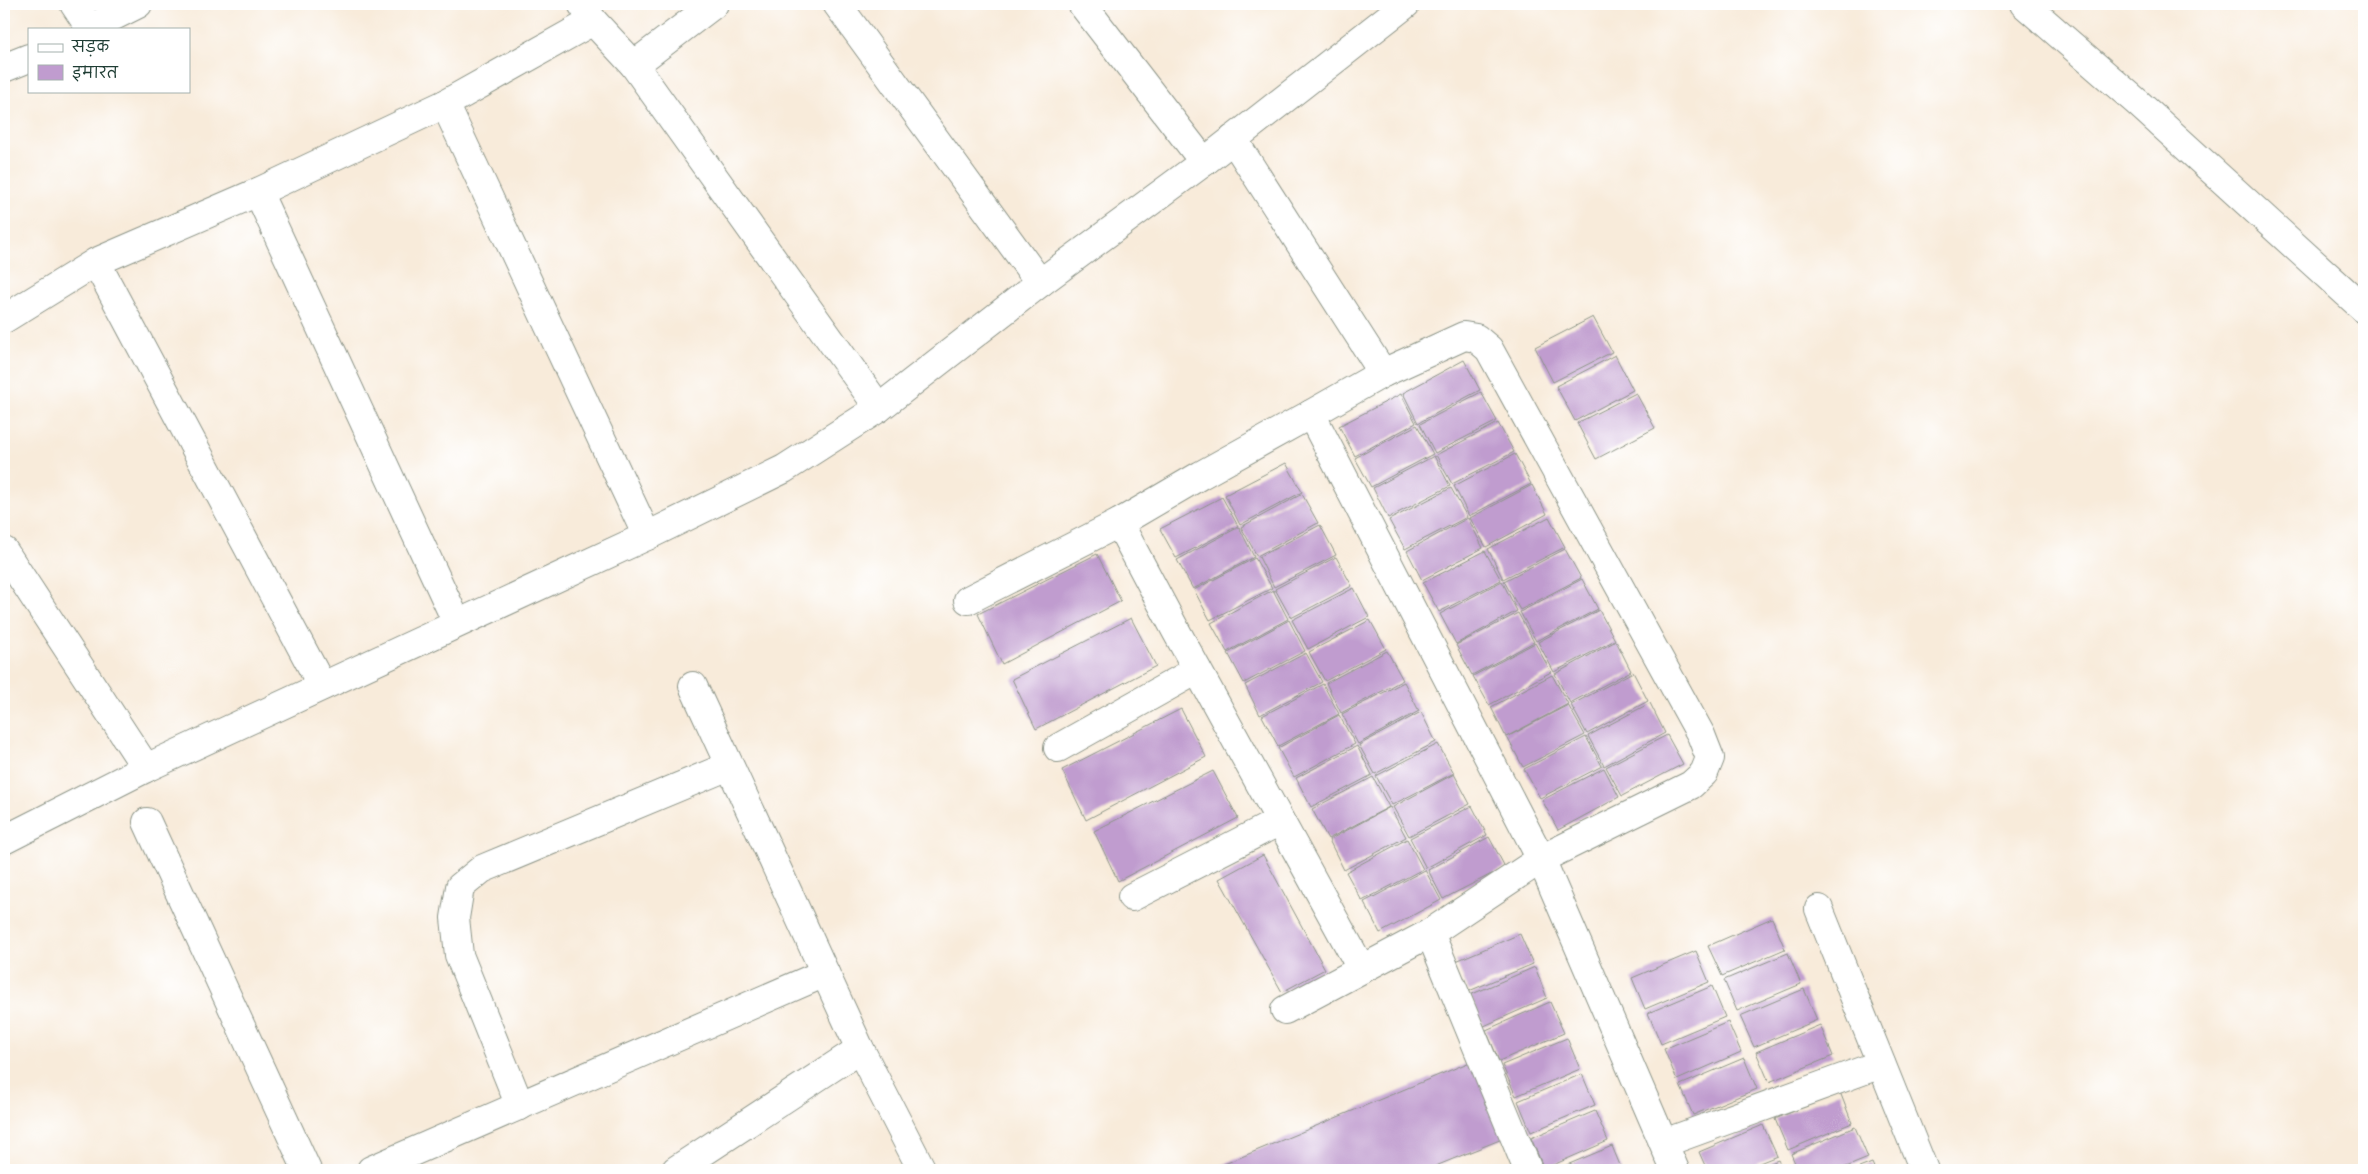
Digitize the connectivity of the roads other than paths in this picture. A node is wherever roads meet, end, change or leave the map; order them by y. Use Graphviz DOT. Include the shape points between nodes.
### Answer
graph roads {
  1 [pos="74,4"];
  2 [pos="138,4"];
  3 [pos="714,4"];
  4 [pos="837,4"];
  5 [pos="1082,4"];
  6 [pos="2024,4"];
  7 [pos="1388,9"];
  8 [pos="587,12"];
  9 [pos="89,28"];
  10 [pos="28,58"];
  11 [pos="634,65"];
  12 [pos="4,68"];
  13 [pos="445,104"];
  14 [pos="1233,139"];
  15 [pos="1204,162"];
  16 [pos="258,192"];
  17 [pos="96,262"];
  18 [pos="1040,283"];
  19 [pos="2364,308"];
  20 [pos="5,316"];
  21 [pos="1383,373"];
  22 [pos="879,408"];
  23 [pos="1311,414"];
  24 [pos="1119,523"];
  25 [pos="647,536"];
  26 [pos="4,551"];
  27 [pos="968,600"];
  28 [pos="456,623"];
  29 [pos="1197,670"];
  30 [pos="322,686"];
  31 [pos="693,686"];
  32 [pos="1058,748"];
  33 [pos="729,766"];
  34 [pos="146,768"];
  35 [pos="1280,821"];
  36 [pos="147,822"];
  37 [pos="4,840"];
  38 [pos="1541,859"];
  39 [pos="1132,897"];
  40 [pos="1819,909"];
  41 [pos="1430,933"];
  42 [pos="1361,968"];
  43 [pos="825,973"];
  44 [pos="1285,1010"];
  45 [pos="860,1049"];
  46 [pos="1881,1064"];
  47 [pos="520,1106"];
  48 [pos="1664,1143"];
  49 [pos="307,1170"];
  50 [pos="371,1170"];
  51 [pos="676,1170"];
  52 [pos="922,1170"];
  53 [pos="1528,1170"];
  54 [pos="1674,1170"];
  55 [pos="1924,1170"];
  1 -- 9 [label="street"];
  2 -- 9 [label="street"];
  3 -- 11 [label="street"];
  4 -- 18 [label="street"];
  5 -- 15 [label="street"];
  6 -- 19 [label="street"];
  7 -- 14 [label="street"];
  8 -- 11 [label="street"];
  8 -- 13 [label="street"];
  10 -- 12 [label="street"];
  11 -- 22 [label="street"];
  13 -- 16 [label="street"];
  13 -- 25 [label="street"];
  14 -- 15 [label="street"];
  14 -- 21 [label="street"];
  15 -- 18 [label="street"];
  16 -- 17 [label="street"];
  16 -- 28 [label="street"];
  17 -- 20 [label="street"];
  17 -- 30 [label="street"];
  18 -- 22 [label="street"];
  21 -- 23 [label="street"];
  21 -- 38 [label="street" via="1464,336 1476,338 1490,349 1710,758 1704,773 1691,785"];
  22 -- 25 [label="street" via="784,469"];
  23 -- 24 [label="street"];
  23 -- 38 [label="street"];
  24 -- 27 [label="street"];
  24 -- 29 [label="street"];
  25 -- 28 [label="street"];
  26 -- 34 [label="street"];
  28 -- 30 [label="street"];
  29 -- 32 [label="street"];
  29 -- 35 [label="street"];
  30 -- 34 [label="street"];
  31 -- 33 [label="street"];
  33 -- 43 [label="street"];
  33 -- 47 [label="street" via="482,869 460,887 455,918 459,955"];
  34 -- 37 [label="street"];
  35 -- 39 [label="street"];
  35 -- 42 [label="street"];
  36 -- 49 [label="street"];
  38 -- 41 [label="street"];
  38 -- 48 [label="street"];
  40 -- 46 [label="street"];
  41 -- 42 [label="street"];
  41 -- 53 [label="street"];
  42 -- 44 [label="street"];
  43 -- 45 [label="street"];
  43 -- 47 [label="street"];
  45 -- 51 [label="street"];
  45 -- 52 [label="street"];
  46 -- 48 [label="street"];
  46 -- 55 [label="street"];
  47 -- 50 [label="street"];
  48 -- 54 [label="street"];
}
